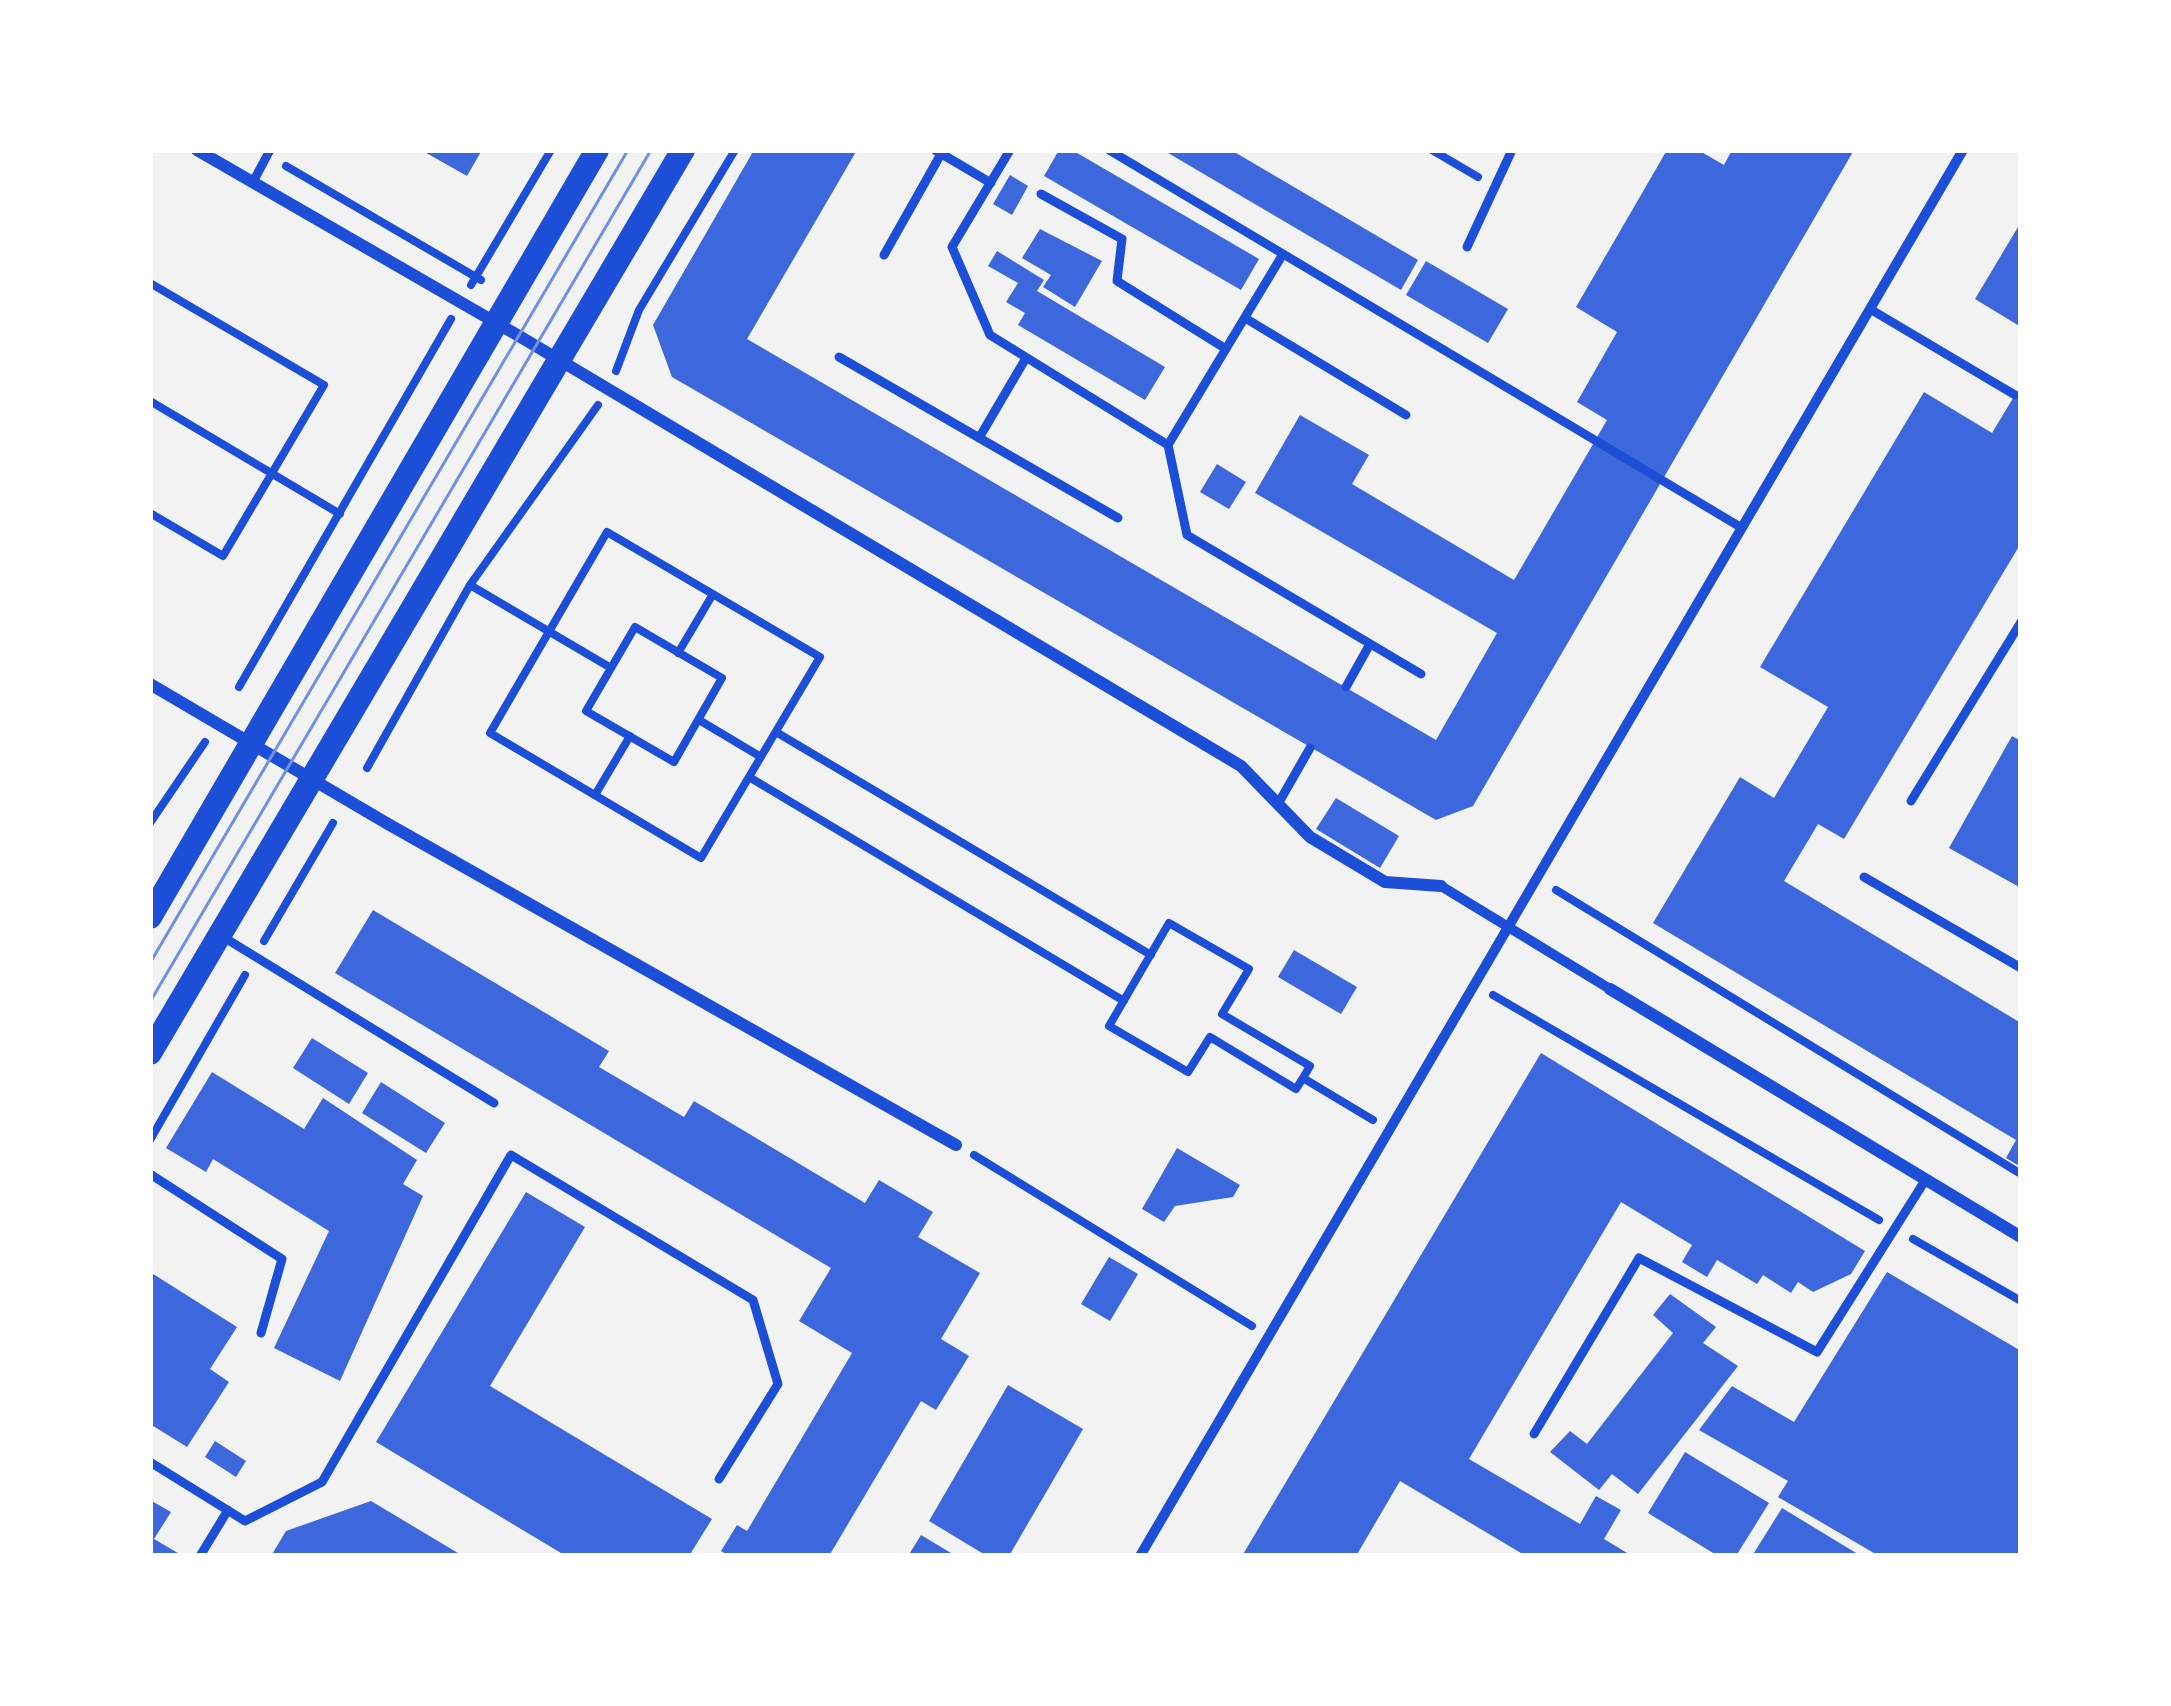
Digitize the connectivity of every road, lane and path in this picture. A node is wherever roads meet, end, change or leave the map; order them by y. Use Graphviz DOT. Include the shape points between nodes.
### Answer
graph roads {
  1 [pos="196,150"];
  2 [pos="551,150"];
  3 [pos="597,150"];
  4 [pos="683,150"];
  5 [pos="735,150"];
  6 [pos="1010,150"];
  7 [pos="1109,150"];
  8 [pos="1432,150"];
  9 [pos="1512,150"];
  10 [pos="1963,150"];
  11 [pos="938,152"];
  12 [pos="269,153"];
  13 [pos="253,182"];
  14 [pos="991,183"];
  15 [pos="1495,187"];
  16 [pos="1041,194"];
  17 [pos="1467,248"];
  18 [pos="1283,254"];
  19 [pos="884,256"];
  20 [pos="478,278"];
  21 [pos="150,283"];
  22 [pos="461,302"];
  23 [pos="1870,309"];
  24 [pos="1244,318"];
  25 [pos="496,322"];
  26 [pos="1226,349"];
  27 [pos="557,358"];
  28 [pos="839,358"];
  29 [pos="1026,358"];
  30 [pos="609,389"];
  31 [pos="2015,395"];
  32 [pos="150,401"];
  33 [pos="1406,415"];
  34 [pos="979,438"];
  35 [pos="1168,445"];
  36 [pos="272,473"];
  37 [pos="150,513"];
  38 [pos="340,514"];
  39 [pos="1118,518"];
  40 [pos="1742,528"];
  41 [pos="470,585"];
  42 [pos="712,594"];
  43 [pos="2021,622"];
  44 [pos="549,632"];
  45 [pos="1370,644"];
  46 [pos="678,653"];
  47 [pos="611,668"];
  48 [pos="1420,674"];
  49 [pos="150,684"];
  50 [pos="239,687"];
  51 [pos="1346,687"];
  52 [pos="699,720"];
  53 [pos="776,732"];
  54 [pos="630,736"];
  55 [pos="205,742"];
  56 [pos="250,744"];
  57 [pos="1310,748"];
  58 [pos="761,757"];
  59 [pos="368,768"];
  60 [pos="749,777"];
  61 [pos="313,780"];
  62 [pos="595,795"];
  63 [pos="1911,802"];
  64 [pos="1278,804"];
  65 [pos="150,823"];
  66 [pos="333,823"];
  67 [pos="1864,877"];
  68 [pos="1537,879"];
  69 [pos="1441,886"];
  70 [pos="150,917"];
  71 [pos="1508,927"];
  72 [pos="220,935"];
  73 [pos="1151,955"];
  74 [pos="256,956"];
  75 [pos="2021,968"];
  76 [pos="1475,984"];
  77 [pos="1610,989"];
  78 [pos="1124,1001"];
  79 [pos="150,1053"];
  80 [pos="1303,1078"];
  81 [pos="494,1102"];
  82 [pos="1390,1130"];
  83 [pos="150,1140"];
  84 [pos="956,1145"];
  85 [pos="150,1174"];
  86 [pos="2021,1174"];
  87 [pos="1926,1179"];
  88 [pos="1894,1228"];
  89 [pos="2021,1237"];
  90 [pos="2021,1301"];
  91 [pos="261,1333"];
  92 [pos="1269,1336"];
  93 [pos="1534,1434"];
  94 [pos="150,1462"];
  95 [pos="719,1479"];
  96 [pos="228,1510"];
  97 [pos="200,1556"];
  98 [pos="1140,1556"];
  1 -- 13 [label="street"];
  2 -- 20 [label="path"];
  3 -- 25 [label="main road"];
  4 -- 27 [label="main road"];
  5 -- 30 [label="path" via="640,310"];
  6 -- 14 [label="lane"];
  7 -- 18 [label="lane"];
  8 -- 15 [label="path"];
  9 -- 15 [label="lane"];
  10 -- 23 [label="street"];
  11 -- 14 [label="lane"];
  11 -- 19 [label="lane"];
  12 -- 13 [label="lane"];
  12 -- 20 [label="path"];
  13 -- 22 [label="street"];
  14 -- 29 [label="lane" via="952,247 990,335"];
  15 -- 17 [label="lane"];
  16 -- 26 [label="lane" via="1122,239 1117,281"];
  18 -- 24 [label="lane"];
  18 -- 40 [label="lane"];
  20 -- 22 [label="path"];
  21 -- 36 [label="path" via="324,386"];
  22 -- 25 [label="street"];
  22 -- 38 [label="path"];
  23 -- 31 [label="lane"];
  23 -- 40 [label="street"];
  24 -- 26 [label="lane"];
  24 -- 33 [label="lane"];
  25 -- 27 [label="street"];
  25 -- 56 [label="main road"];
  26 -- 35 [label="lane"];
  27 -- 30 [label="street"];
  27 -- 61 [label="main road"];
  28 -- 34 [label="lane"];
  29 -- 34 [label="lane"];
  29 -- 35 [label="lane"];
  30 -- 41 [label="path"];
  30 -- 64 [label="street" via="1241,766"];
  32 -- 36 [label="path"];
  34 -- 39 [label="lane"];
  35 -- 45 [label="lane" via="1187,535"];
  36 -- 37 [label="path" via="223,556"];
  36 -- 38 [label="path"];
  38 -- 50 [label="path"];
  40 -- 68 [label="street"];
  41 -- 44 [label="path"];
  41 -- 59 [label="path"];
  42 -- 44 [label="path" via="607,532"];
  42 -- 46 [label="path"];
  42 -- 53 [label="path" via="820,656"];
  43 -- 63 [label="lane"];
  44 -- 47 [label="path"];
  44 -- 62 [label="path" via="490,733"];
  45 -- 48 [label="lane"];
  45 -- 51 [label="lane"];
  46 -- 47 [label="path" via="635,627"];
  46 -- 52 [label="path" via="722,678"];
  47 -- 54 [label="path" via="586,711"];
  49 -- 56 [label="street"];
  52 -- 54 [label="path" via="674,762"];
  52 -- 58 [label="path"];
  53 -- 58 [label="path"];
  53 -- 73 [label="path"];
  54 -- 62 [label="path"];
  55 -- 65 [label="path"];
  56 -- 61 [label="street"];
  56 -- 70 [label="main road"];
  57 -- 64 [label="lane"];
  58 -- 60 [label="path"];
  60 -- 62 [label="path" via="701,858"];
  60 -- 78 [label="path"];
  61 -- 72 [label="main road"];
  61 -- 84 [label="street"];
  64 -- 69 [label="street" via="1310,837 1385,882"];
  66 -- 74 [label="path"];
  67 -- 75 [label="lane"];
  68 -- 71 [label="street"];
  68 -- 86 [label="path"];
  69 -- 71 [label="street"];
  71 -- 76 [label="street"];
  71 -- 77 [label="street"];
  72 -- 74 [label="lane"];
  72 -- 79 [label="main road"];
  73 -- 78 [label="path"];
  73 -- 80 [label="path" via="1169,923 1249,969 1222,1014 1310,1066"];
  74 -- 81 [label="lane"];
  74 -- 83 [label="path"];
  76 -- 82 [label="street"];
  76 -- 88 [label="path"];
  77 -- 87 [label="street"];
  78 -- 80 [label="path" via="1109,1026 1188,1072 1210,1036 1296,1089"];
  80 -- 82 [label="path"];
  82 -- 92 [label="street"];
  84 -- 92 [label="path"];
  85 -- 91 [label="lane" via="281,1259"];
  87 -- 88 [label="lane"];
  87 -- 89 [label="street"];
  88 -- 90 [label="path"];
  88 -- 93 [label="lane" via="1817,1352 1639,1258"];
  92 -- 98 [label="street"];
  94 -- 96 [label="lane"];
  95 -- 96 [label="lane" via="778,1384 753,1300 511,1155 322,1481 245,1521"];
  96 -- 97 [label="lane"];
}
